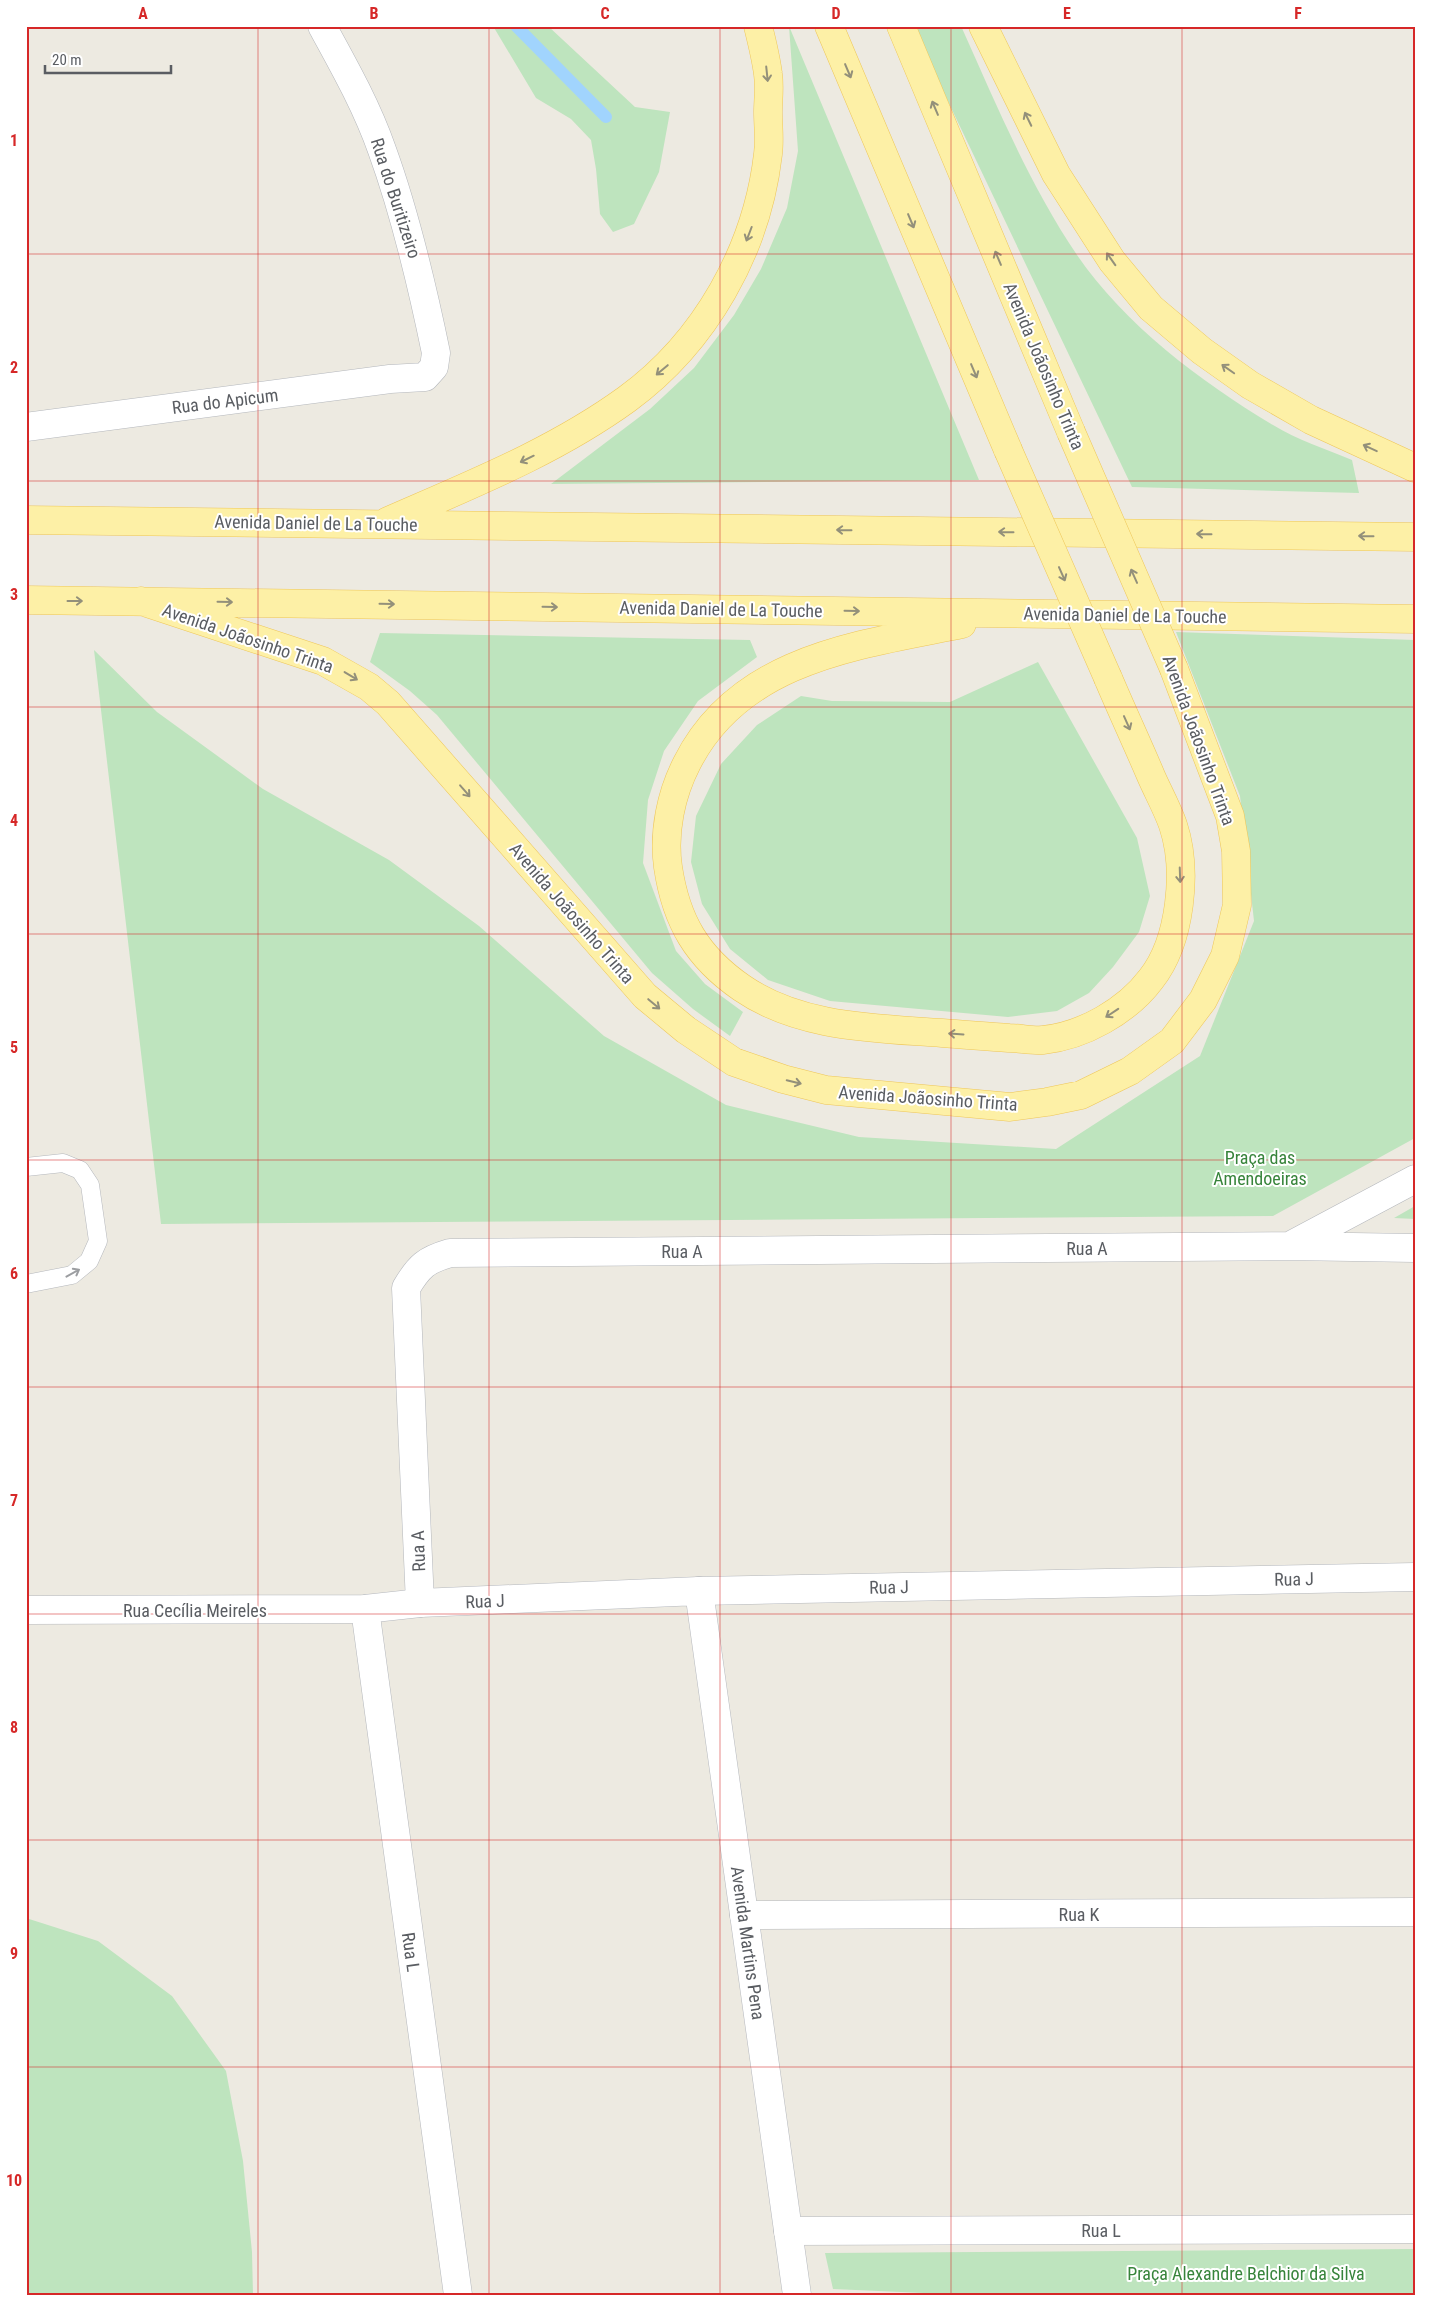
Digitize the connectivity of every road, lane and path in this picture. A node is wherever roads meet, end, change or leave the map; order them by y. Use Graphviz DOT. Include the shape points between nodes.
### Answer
graph roads {
  1 [pos="322,26"];
  2 [pos="758,26"];
  3 [pos="829,26"];
  4 [pos="901,26"];
  5 [pos="983,26"];
  6 [pos="425,377"];
  7 [pos="26,427"];
  8 [pos="1415,468"];
  9 [pos="26,520"];
  10 [pos="380,524"];
  11 [pos="1415,537"];
  12 [pos="26,600"];
  13 [pos="141,601"];
  14 [pos="1012,613"];
  15 [pos="1415,619"];
  16 [pos="26,1167"];
  17 [pos="1415,1179"];
  18 [pos="1289,1246"];
  19 [pos="1415,1248"];
  20 [pos="26,1284"];
  21 [pos="1415,1577"];
  22 [pos="699,1591"];
  23 [pos="420,1603"];
  24 [pos="26,1610"];
  25 [pos="364,1610"];
  26 [pos="1415,1912"];
  27 [pos="744,1915"];
  28 [pos="1415,2229"];
  29 [pos="788,2231"];
  30 [pos="458,2295"];
  31 [pos="797,2295"];
  1 -- 6 [label="street, Rua do Buritizeiro" via="382,149 418,268 436,353 434,367"];
  2 -- 10 [label="main road, one-way" via="768,75 768,153 755,219 736,268 709,314 671,362 586,426 528,459"];
  3 -- 14 [label="main road, one-way, bridge" via="1008,450 1174,827 1181,875 1178,914 1170,946 1152,979 1126,1004 1071,1034 1042,1040 880,1029 807,1018 744,989 710,962 688,932 672,897 667,856 669,813 678,779 694,748 740,697 772,676 809,659 852,646"];
  13 -- 4 [label="main road, Avenida Joãosinho Trinta, one-way, bridge" via="323,661 370,687 388,703 645,996 686,1030 734,1062 826,1090 1010,1107 1081,1095 1130,1070 1172,1041 1203,1000 1225,956 1237,905 1236,851 1230,816 1174,669"];
  8 -- 5 [label="main road, one-way" via="1311,420 1250,384 1202,351 1151,308 1112,261 1056,174"];
  6 -- 7 [label="street, Rua do Apicum"];
  9 -- 10 [label="main road, Avenida Daniel de La Touche"];
  11 -- 10 [label="main road, Avenida Daniel de La Touche, one-way"];
  12 -- 13 [label="main road, Avenida Daniel de La Touche, one-way"];
  13 -- 14 [label="main road, Avenida Daniel de La Touche, one-way"];
  14 -- 15 [label="main road, Avenida Daniel de La Touche"];
  20 -- 16 [label="lane, one-way" via="72,1275 89,1261 98,1241 90,1185 80,1170 63,1163"];
  17 -- 18 [label="street, Rua A"];
  18 -- 19 [label="street, Rua A"];
  18 -- 23 [label="street, Rua A" via="450,1253 430,1259 416,1271 406,1288"];
  21 -- 22 [label="street, Rua J"];
  22 -- 23 [label="street, Rua J"];
  22 -- 27 [label="street, Avenida Martins Pena"];
  23 -- 25 [label="street, Rua J"];
  24 -- 25 [label="street, Rua Cecília Meireles"];
  25 -- 30 [label="street, Rua L"];
  26 -- 27 [label="street, Rua K"];
  27 -- 29 [label="street, Avenida Martins Pena"];
  28 -- 29 [label="street, Rua L"];
  29 -- 31 [label="street, Avenida Martins Pena"];
}
